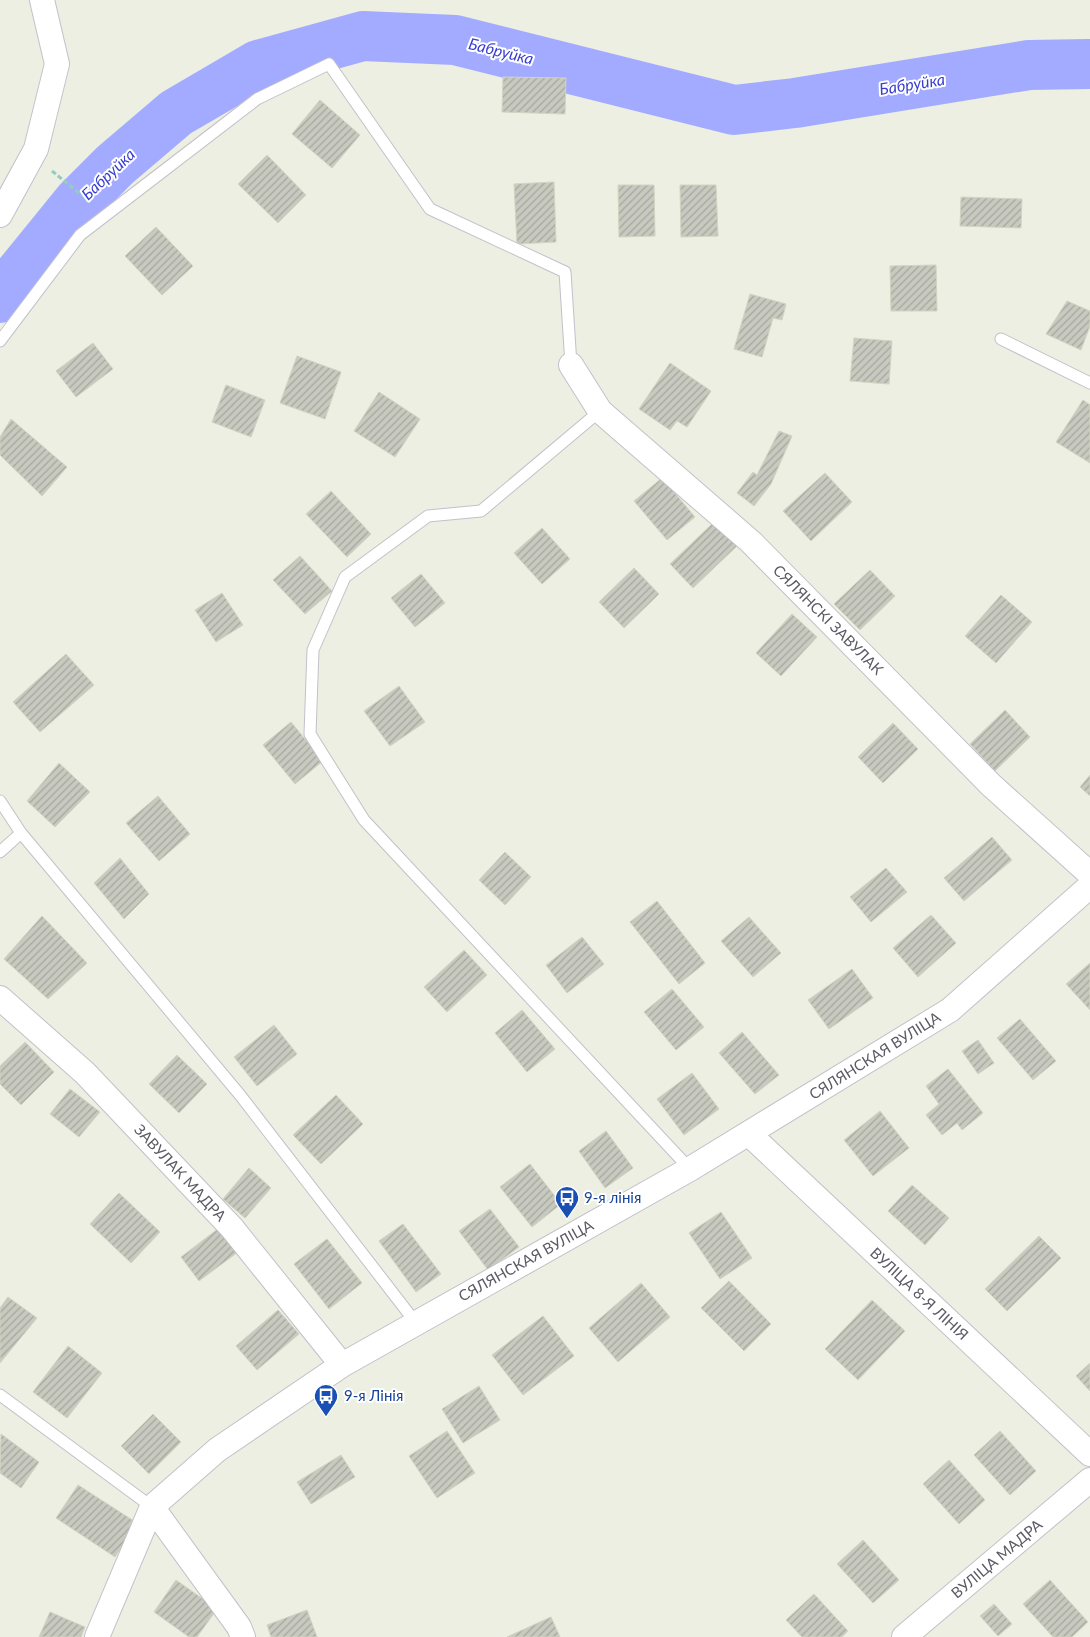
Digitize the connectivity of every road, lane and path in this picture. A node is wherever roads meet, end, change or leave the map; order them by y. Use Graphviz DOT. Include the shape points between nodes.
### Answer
graph roads {
  1 [pos="42,0"];
  2 [pos="56,174"];
  3 [pos="95,206"];
  4 [pos="0,215"];
  5 [pos="1001,339"];
  6 [pos="0,341"];
  7 [pos="570,365"];
  8 [pos="1090,383"];
  9 [pos="600,411"];
  10 [pos="0,801"];
  11 [pos="22,833"];
  12 [pos="0,852"];
  13 [pos="1090,874"];
  14 [pos="1090,886"];
  15 [pos="0,998"];
  16 [pos="749,1134"];
  17 [pos="690,1169"];
  18 [pos="416,1323"];
  19 [pos="342,1365"];
  20 [pos="0,1395"];
  21 [pos="1090,1454"];
  22 [pos="1090,1480"];
  23 [pos="152,1506"];
  24 [pos="97,1637"];
  25 [pos="243,1637"];
  26 [pos="904,1637"];
  1 -- 4 [label="street" via="56,64 36,149"];
  2 -- 3 [label="path"];
  5 -- 8 [label="lane"];
  6 -- 7 [label="lane" via="80,235 257,99 329,64 430,209 565,272"];
  7 -- 9 [label="street, СЯЛЯНСКІ ЗАВУЛАК"];
  9 -- 13 [label="street, СЯЛЯНСКІ ЗАВУЛАК" via="751,542 991,785"];
  9 -- 17 [label="lane" via="481,511 428,516 345,577 313,650 310,734 364,820"];
  10 -- 11 [label="lane"];
  11 -- 12 [label="lane"];
  11 -- 18 [label="lane" via="240,1095"];
  14 -- 16 [label="street, СЯЛЯНСКАЯ ВУЛІЦА" via="950,1010"];
  15 -- 19 [label="street, ЗАВУЛАК МАДРА" via="85,1073 232,1228"];
  16 -- 17 [label="street, СЯЛЯНСКАЯ ВУЛІЦА"];
  16 -- 21 [label="street, ВУЛІЦА 8-Я ЛІНІЯ"];
  17 -- 18 [label="street, СЯЛЯНСКАЯ ВУЛІЦА"];
  18 -- 19 [label="street, СЯЛЯНСКАЯ ВУЛІЦА"];
  19 -- 23 [label="street, СЯЛЯНСКАЯ ВУЛІЦА" via="217,1450"];
  20 -- 23 [label="lane"];
  22 -- 26 [label="street, ВУЛІЦА МАДРА"];
  23 -- 24 [label="street, СЯЛЯНСКАЯ ВУЛІЦА"];
  23 -- 25 [label="street"];
}
